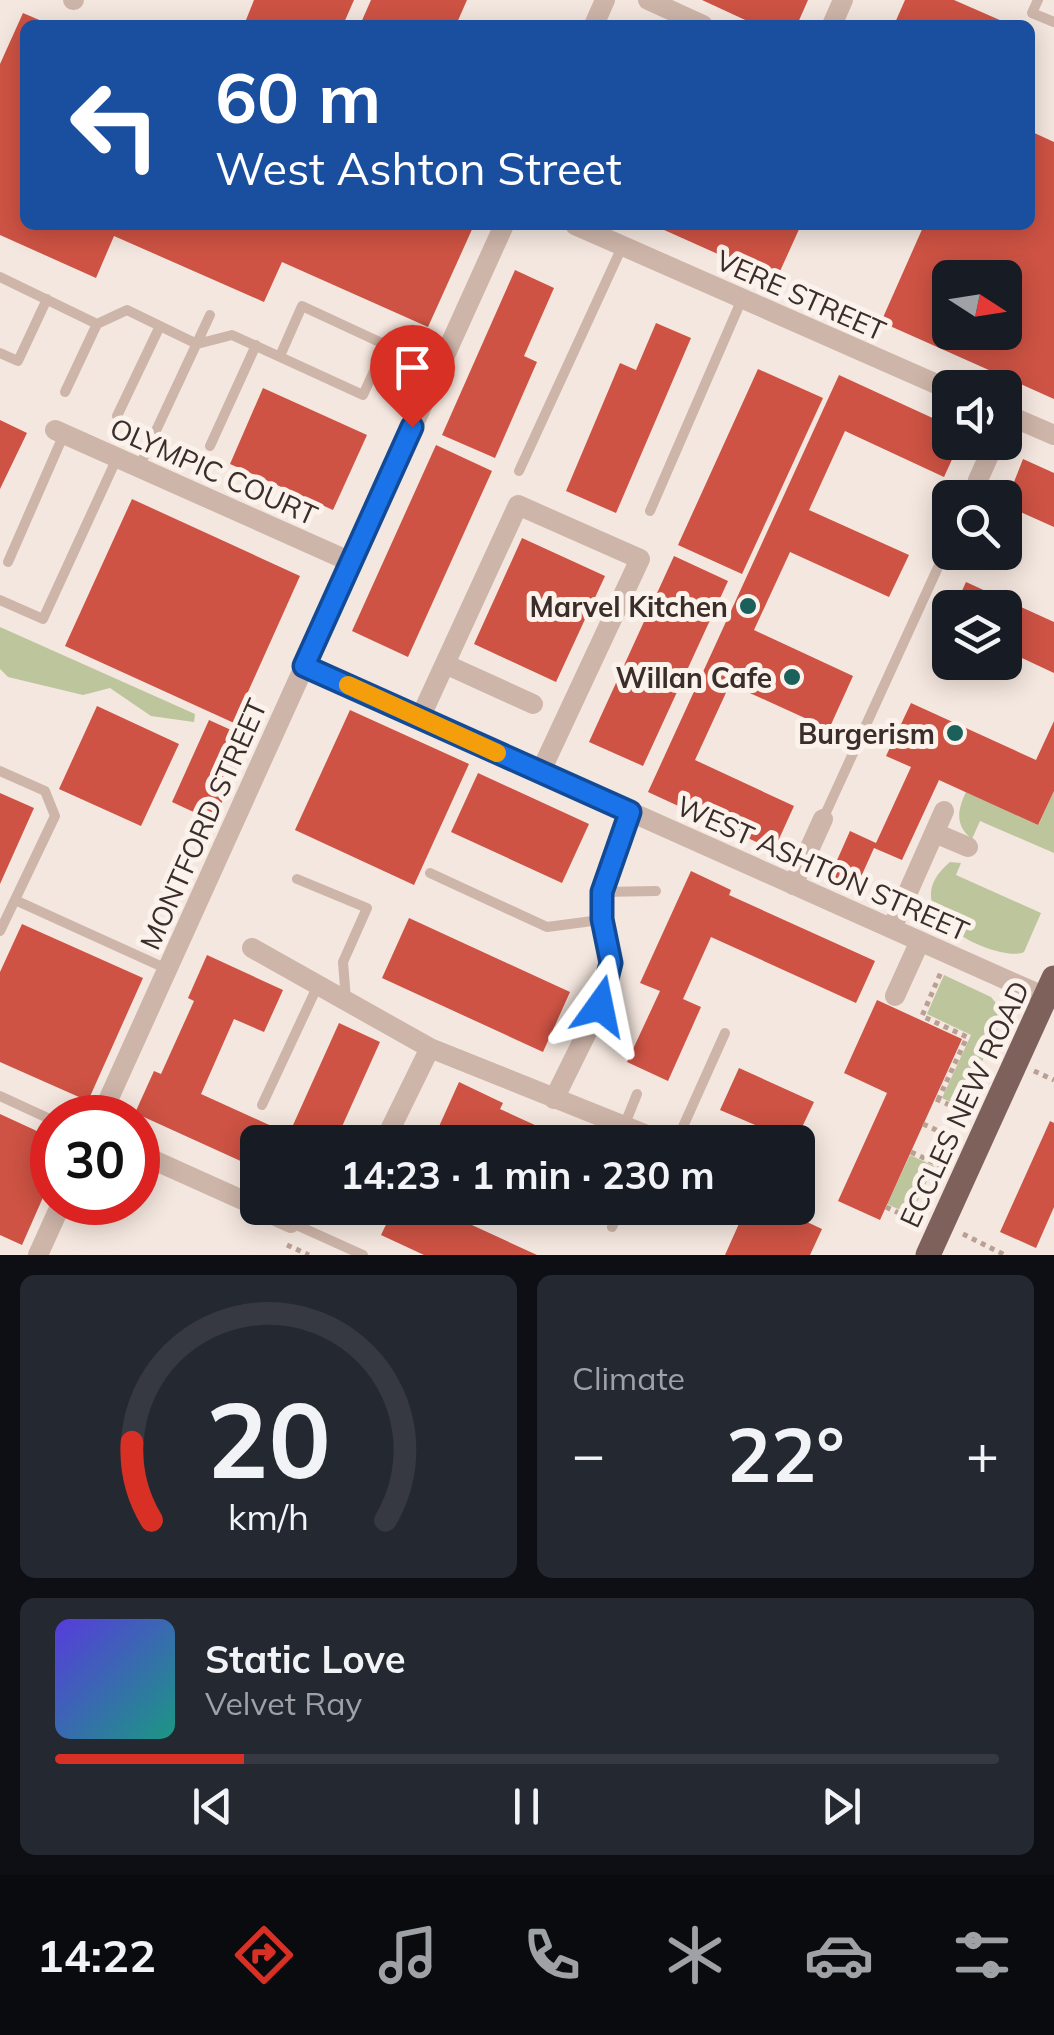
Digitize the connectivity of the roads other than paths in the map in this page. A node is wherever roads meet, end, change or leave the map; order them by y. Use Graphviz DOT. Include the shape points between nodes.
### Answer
graph roads {
  1 [pos="648,0"];
  2 [pos="1038,0"];
  3 [pos="688,20"];
  4 [pos="1054,22"];
  5 [pos="502,230"];
  6 [pos="586,230"];
  7 [pos="622,247"];
  8 [pos="0,277"];
  9 [pos="47,299"];
  10 [pos="742,299"];
  11 [pos="210,315"];
  12 [pos="98,324"];
  13 [pos="160,326"];
  14 [pos="197,344"];
  15 [pos="256,346"];
  16 [pos="0,353"];
  17 [pos="280,356"];
  18 [pos="932,382"];
  19 [pos="65,392"];
  20 [pos="117,416"];
  21 [pos="1022,423"];
  22 [pos="59,432"];
  23 [pos="1054,436"];
  24 [pos="210,446"];
  25 [pos="117,458"];
  26 [pos="139,467"];
  27 [pos="519,471"];
  28 [pos="650,510"];
  29 [pos="8,562"];
  30 [pos="352,562"];
  31 [pos="937,570"];
  32 [pos="0,600"];
  33 [pos="445,664"];
  34 [pos="304,666"];
  35 [pos="533,704"];
  36 [pos="420,718"];
  37 [pos="0,771"];
  38 [pos="540,773"];
  39 [pos="944,811"];
  40 [pos="630,812"];
  41 [pos="823,819"];
  42 [pos="935,832"];
  43 [pos="968,848"];
  44 [pos="430,873"];
  45 [pos="297,879"];
  46 [pos="792,885"];
  47 [pos="656,891"];
  48 [pos="602,892"];
  49 [pos="15,900"];
  50 [pos="602,919"];
  51 [pos="892,928"];
  52 [pos="0,931"];
  53 [pos="920,941"];
  54 [pos="252,948"];
  55 [pos="167,969"];
  56 [pos="318,984"];
  57 [pos="1050,988"];
  58 [pos="895,996"];
  59 [pos="347,1001"];
  60 [pos="724,1033"];
  61 [pos="430,1048"];
  62 [pos="637,1094"];
  63 [pos="110,1095"];
  64 [pos="0,1096"];
  65 [pos="554,1099"];
  66 [pos="262,1105"];
  67 [pos="30,1110"];
  68 [pos="392,1125"];
  69 [pos="621,1125"];
  70 [pos="624,1125"];
  71 [pos="687,1125"];
  72 [pos="160,1162"];
  73 [pos="240,1199"];
  74 [pos="52,1225"];
  75 [pos="298,1225"];
  76 [pos="38,1255"];
  77 [pos="363,1255"];
  78 [pos="928,1255"];
  1 -- 3 [label="street"];
  2 -- 4 [label="lane" via="1032,13"];
  5 -- 30 [label="street, MONTFORD STREET"];
  6 -- 7 [label="street, VERE STREET"];
  7 -- 10 [label="street, VERE STREET"];
  7 -- 27 [label="lane"];
  8 -- 9 [label="lane"];
  9 -- 12 [label="lane"];
  9 -- 16 [label="lane" via="18,362"];
  10 -- 18 [label="street, VERE STREET"];
  10 -- 28 [label="lane"];
  11 -- 14 [label="lane"];
  12 -- 13 [label="lane" via="128,310"];
  12 -- 19 [label="lane"];
  13 -- 14 [label="lane"];
  13 -- 20 [label="lane"];
  14 -- 15 [label="lane" via="232,334"];
  14 -- 26 [label="lane"];
  15 -- 17 [label="lane"];
  15 -- 24 [label="lane"];
  17 -- 17 [label="lane" via="363,395 386,345 302,306"];
  21 -- 23 [label="street"];
  22 -- 25 [label="street, OLYMPIC COURT"];
  22 -- 29 [label="lane"];
  25 -- 26 [label="street, OLYMPIC COURT"];
  25 -- 32 [label="lane" via="43,619"];
  26 -- 30 [label="street, OLYMPIC COURT"];
  30 -- 34 [label="street, MONTFORD STREET"];
  31 -- 41 [label="lane"];
  33 -- 35 [label="street"];
  33 -- 36 [label="street"];
  33 -- 38 [label="street" via="518,506 640,559"];
  34 -- 36 [label="street, WEST ASHTON STREET"];
  34 -- 55 [label="street, MONTFORD STREET"];
  36 -- 38 [label="street, WEST ASHTON STREET"];
  37 -- 49 [label="lane" via="45,792 54,816"];
  38 -- 40 [label="street, WEST ASHTON STREET"];
  39 -- 42 [label="street"];
  40 -- 46 [label="street, WEST ASHTON STREET"];
  40 -- 48 [label="street"];
  41 -- 46 [label="street"];
  42 -- 43 [label="street"];
  42 -- 51 [label="street"];
  44 -- 50 [label="lane" via="546,928"];
  45 -- 59 [label="lane" via="367,908 343,962"];
  46 -- 51 [label="street, WEST ASHTON STREET"];
  47 -- 48 [label="lane"];
  48 -- 50 [label="street"];
  49 -- 52 [label="lane"];
  49 -- 55 [label="lane"];
  50 -- 65 [label="street" via="608,977"];
  51 -- 53 [label="street, WEST ASHTON STREET"];
  53 -- 57 [label="street, WEST ASHTON STREET"];
  53 -- 58 [label="street"];
  54 -- 56 [label="street"];
  55 -- 63 [label="street, MONTFORD STREET"];
  56 -- 59 [label="street"];
  56 -- 66 [label="lane"];
  57 -- 78 [label="main road, ECCLES NEW ROAD"];
  59 -- 61 [label="street"];
  60 -- 71 [label="lane"];
  61 -- 65 [label="street"];
  61 -- 68 [label="street"];
  62 -- 70 [label="lane"];
  64 -- 67 [label="lane"];
  65 -- 69 [label="street"];
  72 -- 73 [label="street"];
  74 -- 76 [label="street"];
  75 -- 77 [label="lane"];
}
